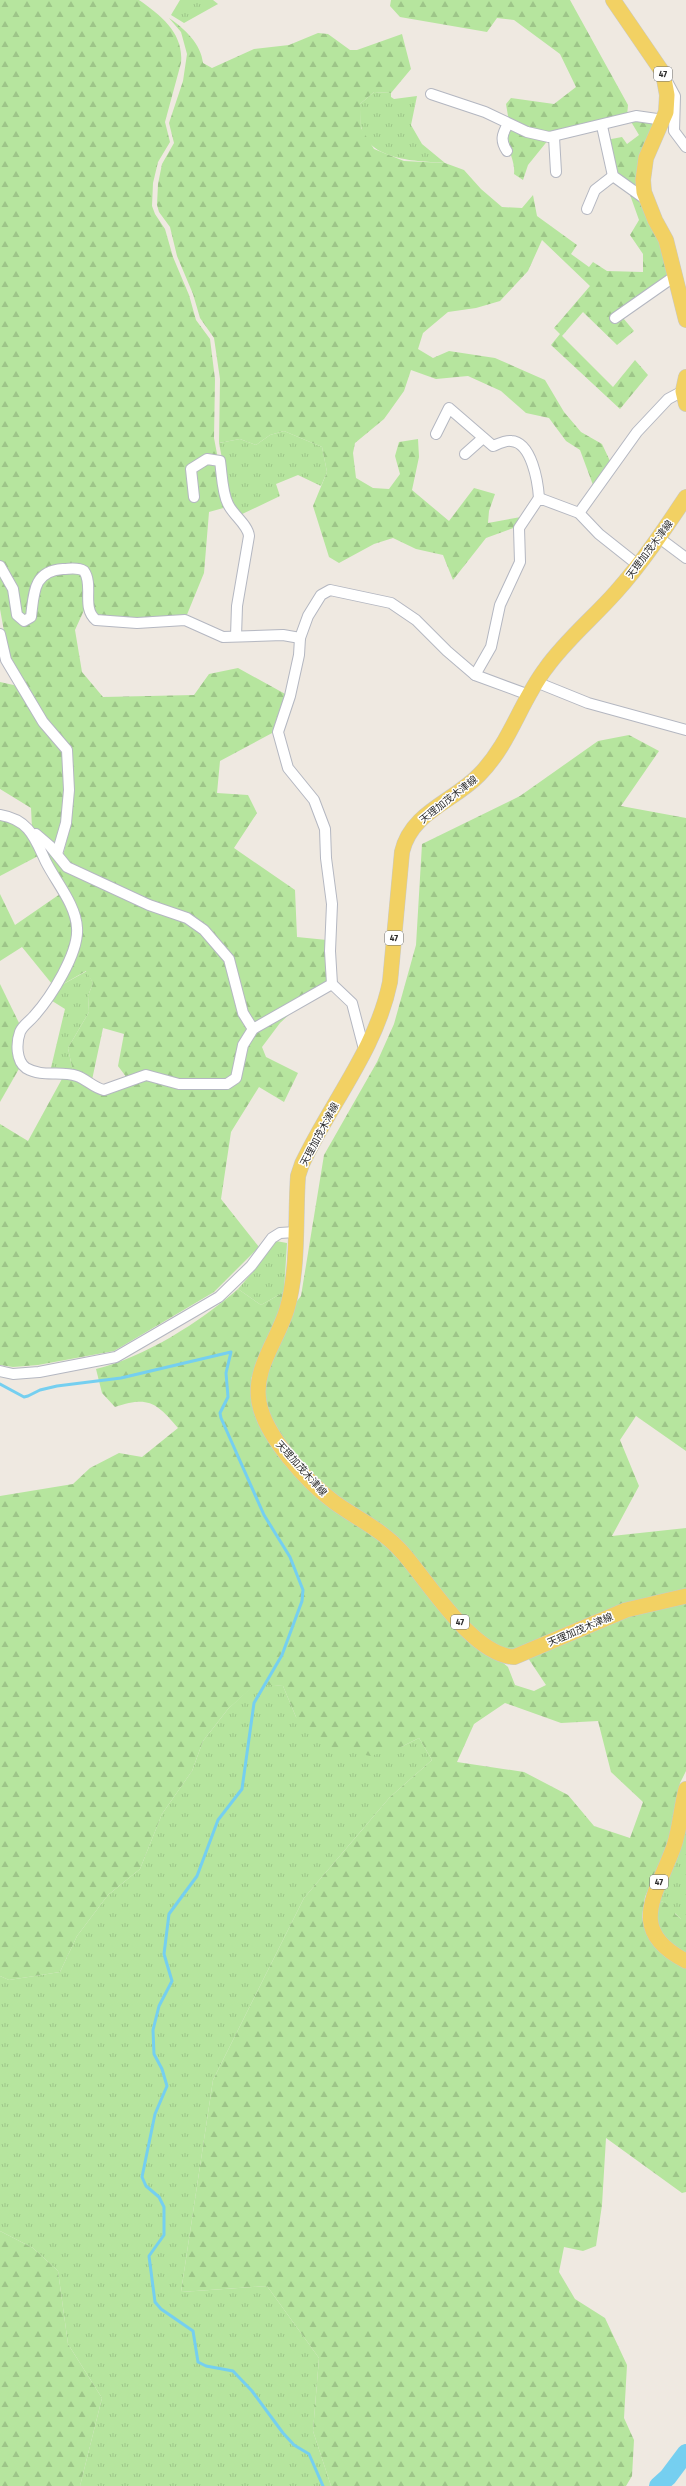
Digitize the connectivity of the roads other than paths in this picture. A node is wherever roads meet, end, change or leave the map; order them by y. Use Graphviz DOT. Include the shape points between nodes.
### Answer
graph roads {
  1 [pos="613,0"];
  2 [pos="663,72"];
  3 [pos="431,94"];
  4 [pos="664,120"];
  5 [pos="508,124"];
  6 [pos="602,126"];
  7 [pos="554,137"];
  8 [pos="686,147"];
  9 [pos="507,151"];
  10 [pos="556,172"];
  11 [pos="613,176"];
  12 [pos="648,201"];
  13 [pos="587,209"];
  14 [pos="679,284"];
  15 [pos="615,318"];
  16 [pos="686,320"];
  17 [pos="685,389"];
  18 [pos="436,434"];
  19 [pos="483,438"];
  20 [pos="465,454"];
  21 [pos="194,497"];
  22 [pos="540,498"];
  23 [pos="684,504"];
  24 [pos="579,513"];
  25 [pos="658,537"];
  26 [pos="686,558"];
  27 [pos="638,565"];
  28 [pos="0,568"];
  29 [pos="0,634"];
  30 [pos="236,636"];
  31 [pos="300,638"];
  32 [pos="475,675"];
  33 [pos="536,682"];
  34 [pos="529,695"];
  35 [pos="686,730"];
  36 [pos="0,815"];
  37 [pos="33,832"];
  38 [pos="56,854"];
  39 [pos="332,984"];
  40 [pos="252,1029"];
  41 [pos="365,1052"];
  42 [pos="295,1232"];
  43 [pos="0,1371"];
  44 [pos="686,1596"];
  45 [pos="686,1789"];
  46 [pos="686,1960"];
  1 -- 2 [label="main road, 47"];
  2 -- 4 [label="main road, 47" via="666,95"];
  2 -- 8 [label="street" via="676,96 674,131"];
  3 -- 5 [label="street" via="485,112"];
  4 -- 6 [label="street" via="636,116"];
  4 -- 12 [label="main road, 47" via="646,158 644,192"];
  5 -- 7 [label="street" via="535,135"];
  5 -- 9 [label="street" via="502,133 502,144"];
  6 -- 7 [label="street"];
  6 -- 11 [label="street"];
  7 -- 10 [label="street"];
  11 -- 12 [label="street"];
  11 -- 13 [label="street" via="596,190"];
  12 -- 14 [label="main road, 47" via="666,240"];
  14 -- 15 [label="street"];
  14 -- 16 [label="main road, 47"];
  17 -- 24 [label="street" via="668,400 637,432"];
  18 -- 19 [label="street" via="449,408"];
  19 -- 20 [label="street"];
  19 -- 22 [label="street" via="493,446 511,440 523,449 538,476"];
  21 -- 30 [label="street" via="191,469 207,459 220,460 227,502 249,536 237,606"];
  22 -- 24 [label="street"];
  22 -- 32 [label="street" via="519,528 520,562 500,605 491,647"];
  23 -- 25 [label="main road, 天理加茂木津線 / 47"];
  24 -- 27 [label="street" via="612,546"];
  25 -- 26 [label="street"];
  25 -- 27 [label="main road, 天理加茂木津線 / 47"];
  27 -- 33 [label="main road, 天理加茂木津線 / 47" via="601,609 553,657"];
  28 -- 30 [label="street" via="13,589 16,615 24,621 31,617 35,589 44,574 50,570 79,568 84,571 87,578 90,612 96,620 137,623 185,620 217,636"];
  29 -- 38 [label="street" via="10,666 43,722 67,750 69,790 66,823"];
  30 -- 31 [label="street" via="283,635"];
  31 -- 32 [label="street" via="312,608 327,591 337,590 382,600 405,611"];
  31 -- 39 [label="street" via="290,696 278,732 288,768 314,800 325,829 332,904"];
  32 -- 34 [label="street"];
  33 -- 34 [label="main road, 天理加茂木津線 / 47"];
  33 -- 35 [label="street" via="588,702"];
  34 -- 41 [label="main road, 天理加茂木津線 / 47" via="510,734 490,764 472,782 425,814 414,825 406,840 402,852 390,982 382,1014"];
  36 -- 37 [label="street" via="9,817"];
  37 -- 38 [label="street" via="41,836"];
  37 -- 40 [label="street" via="78,926 77,940 69,962 19,1033 18,1052 22,1065 42,1074 76,1076 104,1090 146,1075 178,1084 227,1084 236,1078 243,1045"];
  38 -- 40 [label="street" via="67,867 149,905 187,918 204,930 228,959 243,1013"];
  39 -- 40 [label="street"];
  39 -- 41 [label="street" via="352,1003"];
  41 -- 42 [label="main road, 天理加茂木津線 / 47" via="302,1164 298,1176"];
  42 -- 43 [label="street" via="280,1233 272,1238 251,1266 219,1297 116,1357 39,1372 13,1374"];
  42 -- 44 [label="main road, 天理加茂木津線 / 47" via="293,1278 287,1309 259,1378 258,1401 262,1415 284,1450 320,1491 398,1547 438,1598 472,1634 498,1654 514,1657 626,1610"];
  45 -- 46 [label="main road, 47" via="674,1846 648,1911 651,1926 659,1942"];
}
